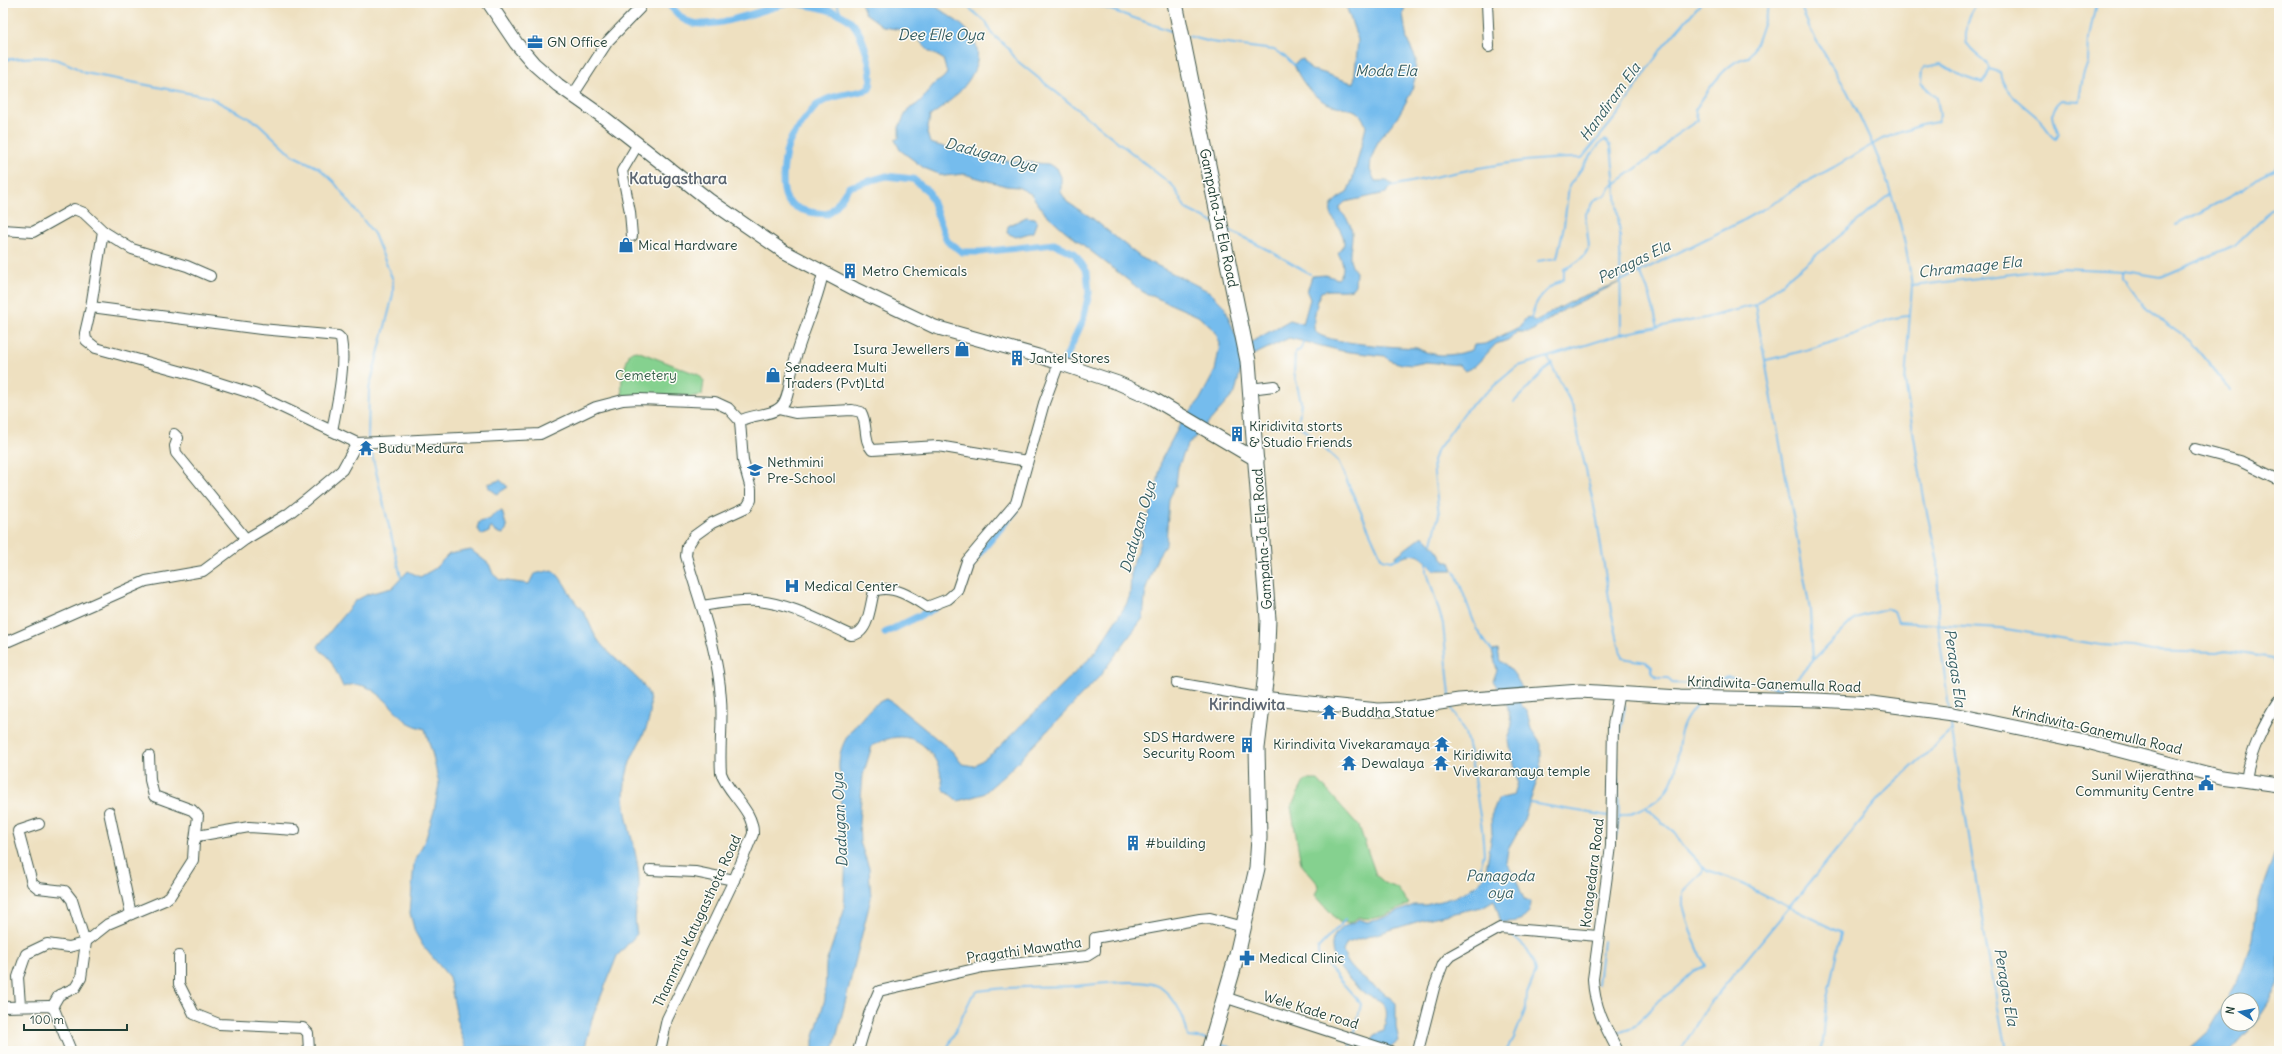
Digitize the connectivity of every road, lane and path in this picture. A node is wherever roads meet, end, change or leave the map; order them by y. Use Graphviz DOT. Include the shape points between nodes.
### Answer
graph roads {
  1 [pos="489,3"];
  2 [pos="1175,3"];
  3 [pos="1487,3"];
  4 [pos="640,8"];
  5 [pos="1489,47"];
  6 [pos="573,95"];
  7 [pos="638,144"];
  8 [pos="3,230"];
  9 [pos="103,232"];
  10 [pos="632,236"];
  11 [pos="823,273"];
  12 [pos="210,276"];
  13 [pos="91,307"];
  14 [pos="1059,363"];
  15 [pos="1274,386"];
  16 [pos="1250,389"];
  17 [pos="778,409"];
  18 [pos="740,421"];
  19 [pos="332,431"];
  20 [pos="174,434"];
  21 [pos="357,443"];
  22 [pos="2195,449"];
  23 [pos="1257,460"];
  24 [pos="1027,461"];
  25 [pos="2279,480"];
  26 [pos="246,539"];
  27 [pos="702,606"];
  28 [pos="3,639"];
  29 [pos="1177,682"];
  30 [pos="1619,692"];
  31 [pos="1262,698"];
  32 [pos="2279,701"];
  33 [pos="149,756"];
  34 [pos="2246,781"];
  35 [pos="2279,784"];
  36 [pos="109,812"];
  37 [pos="39,824"];
  38 [pos="295,830"];
  39 [pos="195,840"];
  40 [pos="650,870"];
  41 [pos="734,880"];
  42 [pos="131,914"];
  43 [pos="1244,927"];
  44 [pos="1598,936"];
  45 [pos="86,942"];
  46 [pos="180,956"];
  47 [pos="1224,997"];
  48 [pos="20,1005"];
  49 [pos="3,1006"];
  50 [pos="52,1007"];
  51 [pos="1386,1049"];
  52 [pos="71,1051"];
  53 [pos="309,1051"];
  54 [pos="660,1051"];
  55 [pos="858,1051"];
  56 [pos="1209,1051"];
  57 [pos="1418,1051"];
  58 [pos="1618,1051"];
  1 -- 6 [label="main road" via="534,64"];
  2 -- 16 [label="highway, Gampaha-Ja Ela Road" via="1248,362"];
  3 -- 5 [label="street"];
  4 -- 6 [label="street" via="608,41"];
  6 -- 7 [label="main road"];
  7 -- 10 [label="street" via="622,171"];
  7 -- 11 [label="main road" via="709,200 783,251"];
  8 -- 9 [label="street" via="34,232 74,209 84,213"];
  9 -- 12 [label="street" via="132,249"];
  9 -- 13 [label="street"];
  11 -- 14 [label="main road" via="934,327"];
  11 -- 17 [label="street" via="815,304 795,355 788,393"];
  13 -- 19 [label="street" via="85,332 86,340 96,348 254,394"];
  13 -- 19 [label="street" via="261,329 338,336 342,339 342,363"];
  14 -- 23 [label="main road" via="1118,383 1152,398"];
  14 -- 24 [label="street"];
  15 -- 16 [label="street"];
  16 -- 23 [label="highway, Gampaha-Ja Ela Road"];
  17 -- 18 [label="street"];
  17 -- 24 [label="street" via="795,413 852,410 861,412 868,446 872,450 938,446"];
  18 -- 21 [label="street" via="728,408 715,402 649,399 612,402 540,434"];
  18 -- 27 [label="street, Thammita Katugasthota Road" via="743,461 751,489 751,500 747,507 712,523 694,536 687,547 686,556"];
  19 -- 21 [label="street"];
  20 -- 26 [label="street" via="178,438 176,453"];
  21 -- 26 [label="street" via="342,470 288,514"];
  22 -- 25 [label="street" via="2240,462"];
  23 -- 31 [label="highway, Gampaha-Ja Ela Road" via="1268,637"];
  24 -- 27 [label="street" via="1016,503 967,561 957,591 939,603 927,607 905,594 883,588 874,591 865,626 857,635 851,635 776,604 757,601"];
  26 -- 28 [label="street" via="203,571 146,581 9,641"];
  27 -- 41 [label="street, Thammita Katugasthota Road" via="714,650 721,699 721,773 753,827 751,842"];
  29 -- 31 [label="street"];
  30 -- 31 [label="main road, Krindiwita-Ganemulla Road" via="1580,691 1524,695 1378,710"];
  30 -- 34 [label="main road, Krindiwita-Ganemulla Road" via="1680,697 1871,703 1948,713 2091,743 2221,777"];
  30 -- 44 [label="street, Kotagedara Road" via="1613,725 1611,846"];
  31 -- 43 [label="highway, Gampaha-Ja Ela Road" via="1257,748 1259,838 1256,868"];
  32 -- 34 [label="street" via="2259,740 2248,768"];
  33 -- 39 [label="street" via="154,796 192,810 198,816"];
  34 -- 35 [label="main road, Krindiwita-Ganemulla Road"];
  36 -- 42 [label="street"];
  37 -- 45 [label="street" via="18,831 32,883 38,888 65,891 72,900"];
  38 -- 39 [label="street" via="249,827 209,833 197,836"];
  39 -- 42 [label="street" via="193,860 170,896"];
  40 -- 41 [label="street" via="695,872"];
  41 -- 54 [label="street, Thammita Katugasthota Road" via="667,1019"];
  42 -- 45 [label="street" via="108,924"];
  43 -- 47 [label="highway, Gampaha-Ja Ela Road"];
  43 -- 55 [label="street, Pragathi Mawatha" via="1210,918 1200,919 1095,938 1095,951 1087,956 983,967 879,991"];
  44 -- 57 [label="street" via="1503,928 1446,959 1434,988"];
  44 -- 58 [label="street, Kotagedara Road" via="1593,979 1594,997 1600,1016"];
  45 -- 48 [label="street" via="69,947 48,944 26,954 18,977"];
  45 -- 50 [label="street" via="81,978 75,988 59,995"];
  46 -- 53 [label="street" via="179,984 194,1014 219,1024 303,1028 308,1033"];
  47 -- 51 [label="street, Wele Kade road"];
  47 -- 56 [label="highway, Gampaha-Ja Ela Road"];
  48 -- 49 [label="street"];
  48 -- 50 [label="street"];
  50 -- 52 [label="street"];
}
